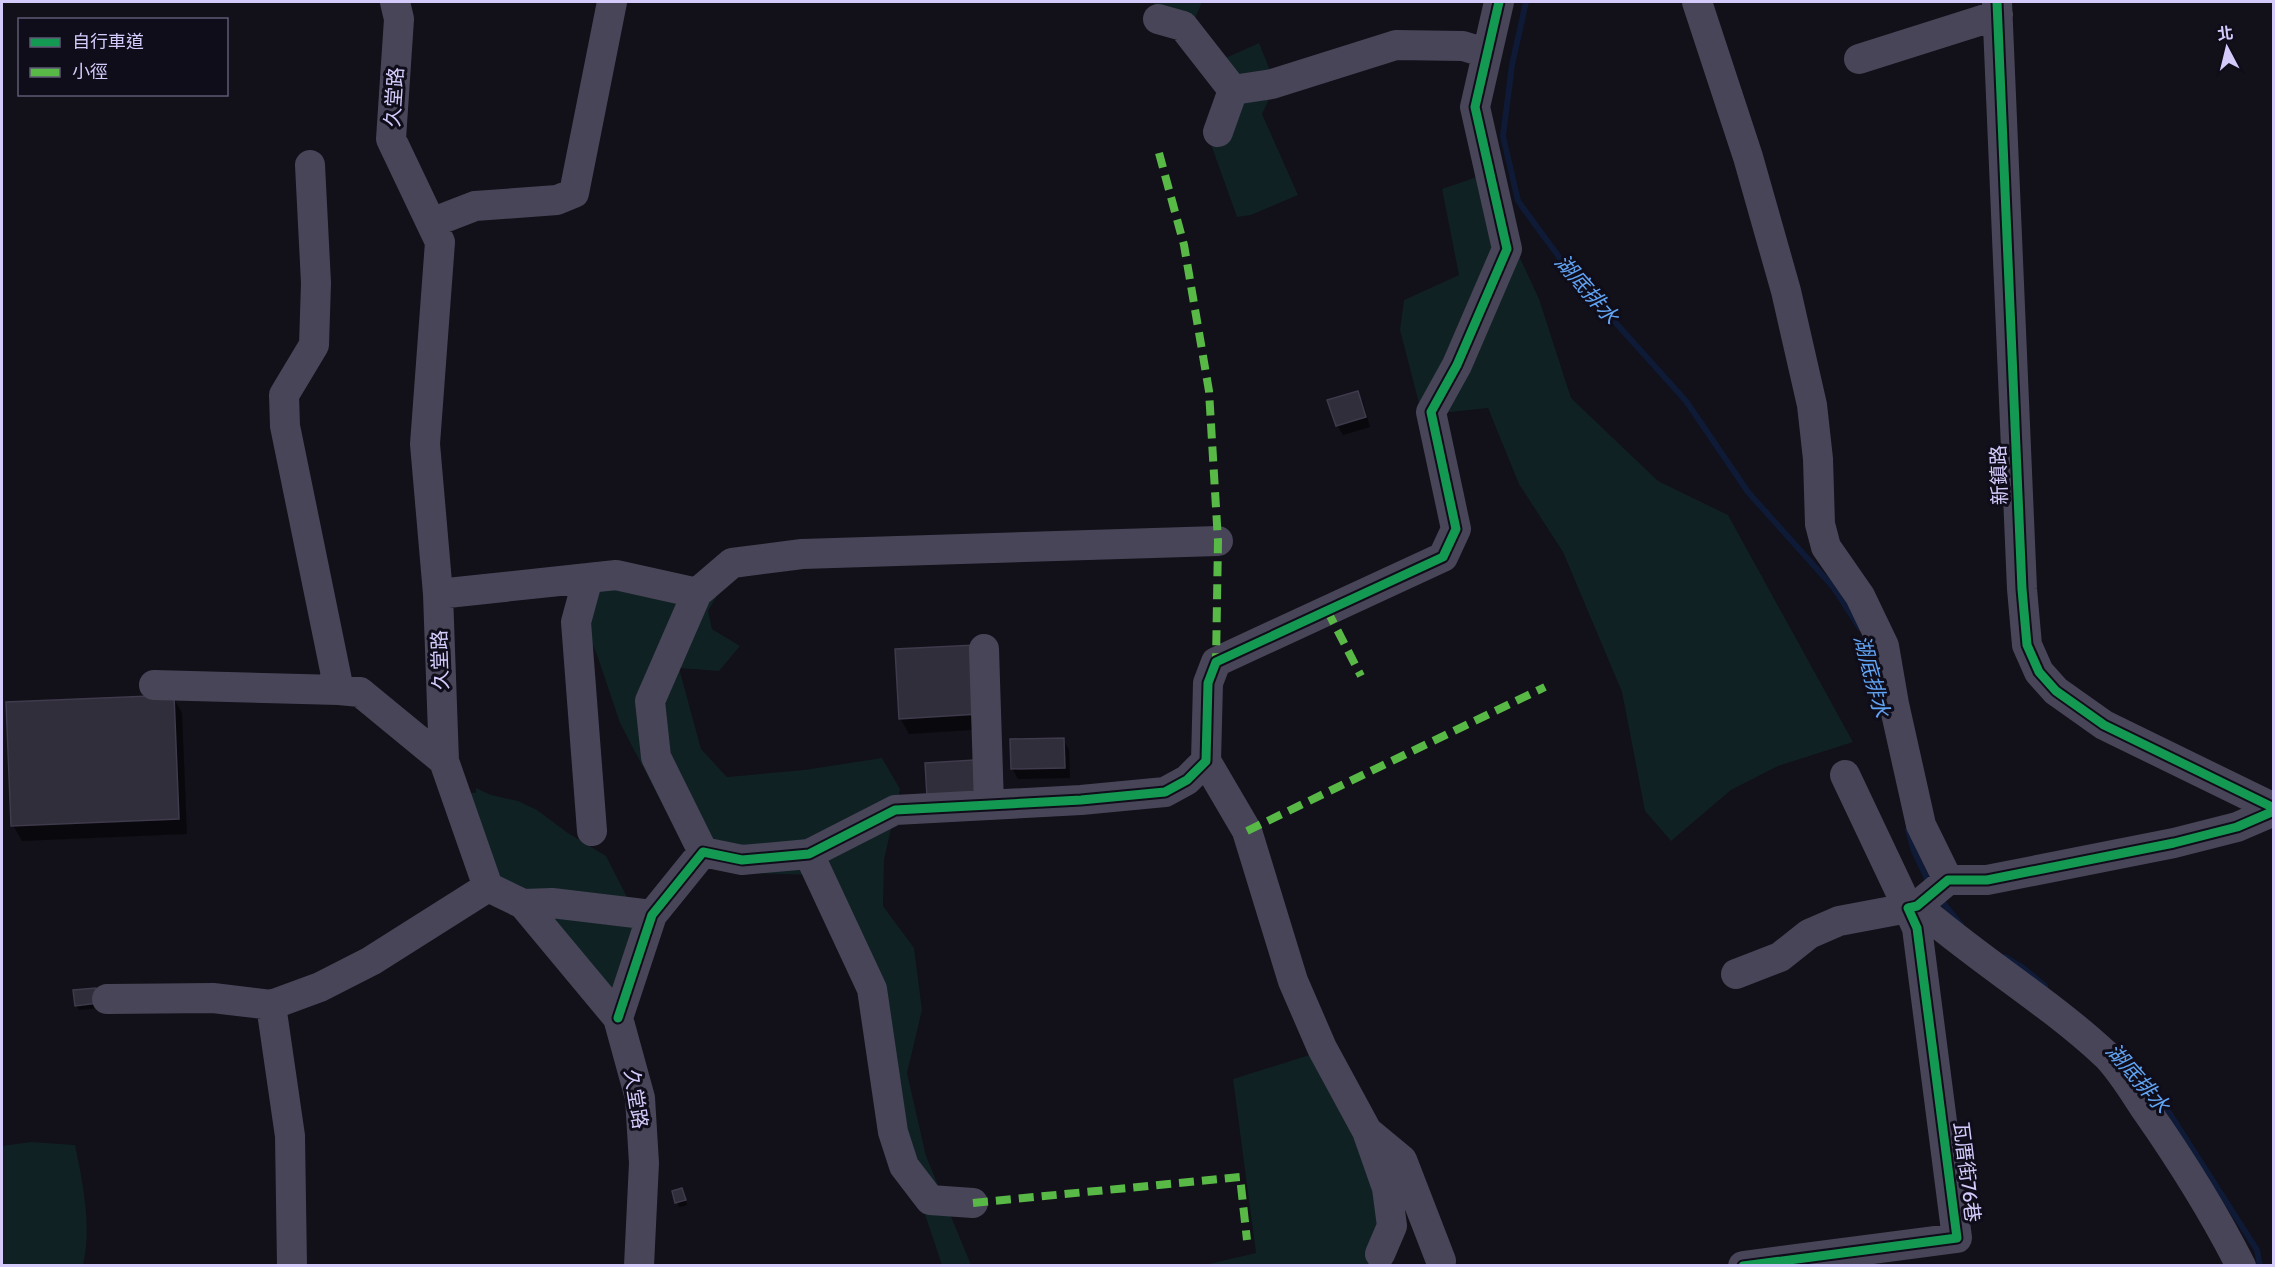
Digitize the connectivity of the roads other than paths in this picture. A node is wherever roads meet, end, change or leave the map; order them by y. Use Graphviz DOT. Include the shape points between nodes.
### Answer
graph roads {
  1 [pos="395,2"];
  2 [pos="612,2"];
  3 [pos="1499,2"];
  4 [pos="1697,2"];
  5 [pos="1997,8"];
  6 [pos="1158,19"];
  7 [pos="1486,53"];
  8 [pos="1859,59"];
  9 [pos="1233,90"];
  10 [pos="1218,132"];
  11 [pos="310,165"];
  12 [pos="431,223"];
  13 [pos="1218,541"];
  14 [pos="588,578"];
  15 [pos="697,593"];
  16 [pos="438,594"];
  17 [pos="984,649"];
  18 [pos="154,684"];
  19 [pos="339,690"];
  20 [pos="444,761"];
  21 [pos="1206,761"];
  22 [pos="1845,775"];
  23 [pos="989,805"];
  24 [pos="2274,809"];
  25 [pos="592,831"];
  26 [pos="703,852"];
  27 [pos="808,854"];
  28 [pos="1948,880"];
  29 [pos="488,887"];
  30 [pos="523,904"];
  31 [pos="1912,907"];
  32 [pos="651,915"];
  33 [pos="1736,974"];
  34 [pos="107,999"];
  35 [pos="271,1005"];
  36 [pos="618,1018"];
  37 [pos="1367,1131"];
  38 [pos="973,1203"];
  39 [pos="1380,1254"];
  40 [pos="1442,1261"];
  41 [pos="292,1266"];
  42 [pos="639,1266"];
  43 [pos="1743,1266"];
  44 [pos="2241,1266"];
  1 -- 12 [label="street, 久堂路" via="399,19 391,139"];
  2 -- 12 [label="street" via="574,193 557,200 475,206"];
  3 -- 7 [label="street"];
  4 -- 28 [label="street" via="1748,157 1789,303 1812,405 1820,524 1826,548 1860,596 1884,646 1921,825"];
  5 -- 8 [label="street"];
  5 -- 24 [label="street, 新鎮路" via="2027,645 2039,672 2055,691 2104,726"];
  6 -- 9 [label="street" via="1183,26"];
  7 -- 9 [label="street" via="1463,46 1396,45 1272,84"];
  7 -- 21 [label="street" via="1475,106 1507,249 1457,365 1431,412 1456,529 1443,557 1216,662 1208,683"];
  9 -- 10 [label="street"];
  11 -- 19 [label="street" via="316,283 314,345 284,395 285,426"];
  12 -- 16 [label="street, 久堂路" via="440,242 425,444"];
  13 -- 15 [label="street" via="802,554 732,563"];
  14 -- 15 [label="street" via="616,575"];
  14 -- 16 [label="street"];
  14 -- 25 [label="street" via="576,622"];
  15 -- 26 [label="street" via="650,701 656,757"];
  16 -- 20 [label="street, 久堂路"];
  17 -- 23 [label="street"];
  18 -- 19 [label="street"];
  19 -- 20 [label="street" via="360,692"];
  20 -- 29 [label="street, 久堂路"];
  21 -- 23 [label="street" via="1187,780 1165,792"];
  21 -- 37 [label="street" via="1247,831 1293,981 1322,1048"];
  22 -- 31 [label="street"];
  23 -- 27 [label="street" via="895,810"];
  24 -- 28 [label="street" via="2237,827 2174,843 1988,879"];
  26 -- 27 [label="street" via="742,860"];
  26 -- 32 [label="street"];
  27 -- 38 [label="street" via="872,989 893,1132 904,1166 930,1200"];
  28 -- 31 [label="street"];
  29 -- 30 [label="street, 久堂路"];
  29 -- 35 [label="street" via="371,961 320,987"];
  30 -- 32 [label="street" via="552,903"];
  30 -- 36 [label="street, 久堂路"];
  31 -- 33 [label="street" via="1839,921 1809,934 1780,957"];
  31 -- 43 [label="street, 瓦厝街76巷" via="1958,1238"];
  31 -- 44 [label="street" via="2023,987 2108,1058 2175,1152"];
  32 -- 36 [label="street"];
  34 -- 35 [label="street" via="213,998"];
  35 -- 41 [label="street" via="290,1136"];
  36 -- 42 [label="street, 久堂路" via="640,1098 644,1163"];
  37 -- 39 [label="street" via="1387,1188 1392,1226"];
  37 -- 40 [label="street" via="1402,1160"];
}
